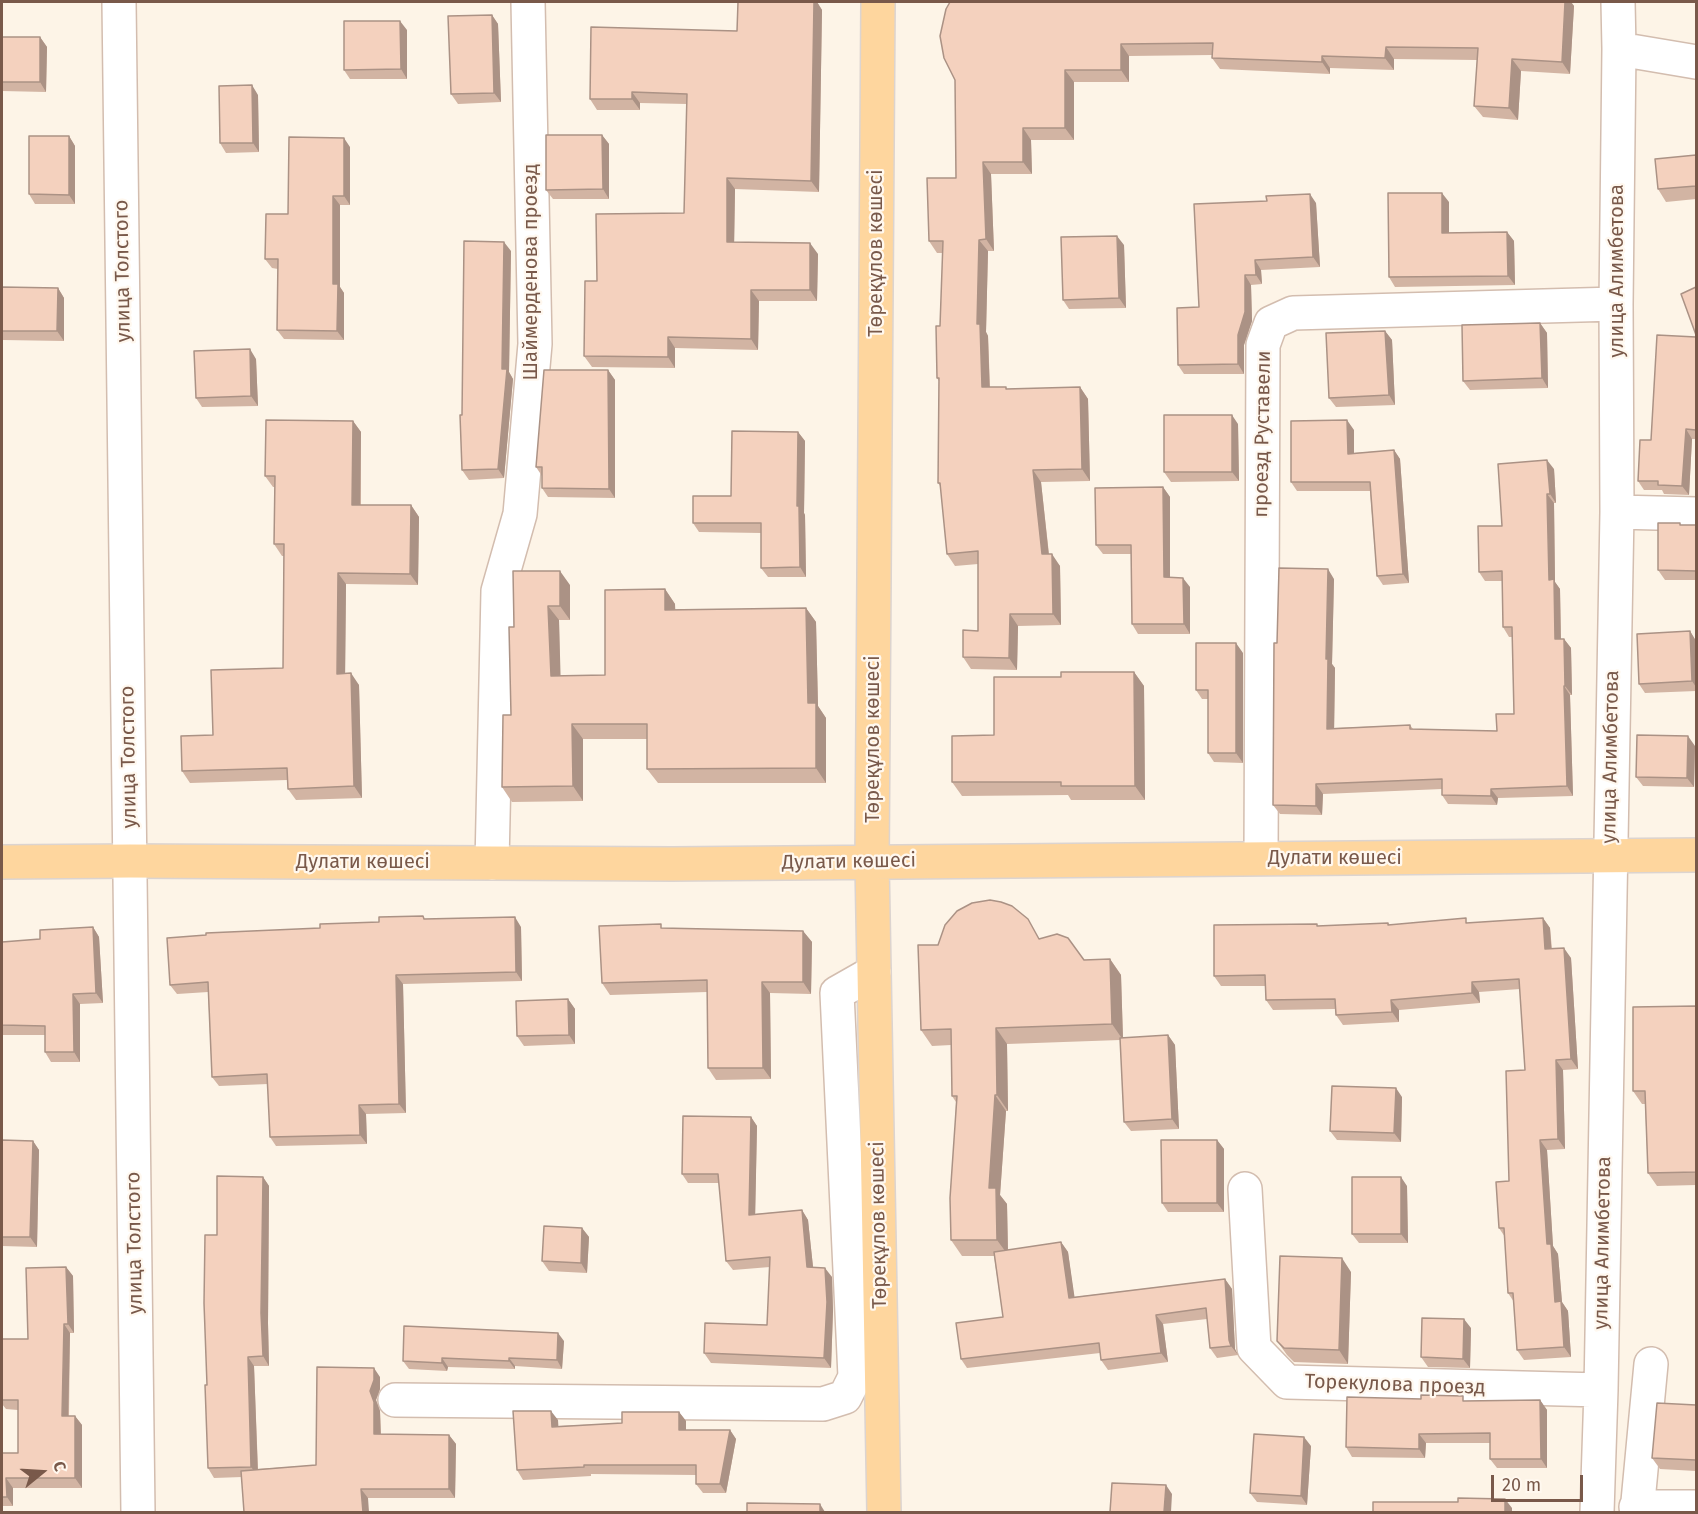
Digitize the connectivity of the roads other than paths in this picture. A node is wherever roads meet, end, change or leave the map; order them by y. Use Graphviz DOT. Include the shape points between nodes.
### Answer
graph roads {
  1 [pos="119,2"];
  2 [pos="528,2"];
  3 [pos="878,2"];
  4 [pos="1618,2"];
  5 [pos="1619,49"];
  6 [pos="1696,62"];
  7 [pos="1616,304"];
  8 [pos="1617,512"];
  9 [pos="1696,514"];
  10 [pos="1696,855"];
  11 [pos="1609,856"];
  12 [pos="1261,858"];
  13 [pos="130,861"];
  14 [pos="2,862"];
  15 [pos="872,862"];
  16 [pos="492,863"];
  17 [pos="874,972"];
  18 [pos="1245,1189"];
  19 [pos="1651,1364"];
  20 [pos="1601,1390"];
  21 [pos="395,1400"];
  22 [pos="1696,1507"];
  23 [pos="1636,1510"];
  24 [pos="138,1512"];
  25 [pos="884,1512"];
  26 [pos="1597,1512"];
  1 -- 13 [label="street, улица Толстого"];
  2 -- 16 [label="street, Шаймерденова проезд" via="535,344 520,514 498,591"];
  3 -- 15 [label="main road, Төреқұлов көшесі"];
  4 -- 5 [label="street, улица Алимбетова"];
  5 -- 6 [label="street"];
  5 -- 7 [label="street, улица Алимбетова"];
  7 -- 8 [label="street, улица Алимбетова"];
  7 -- 12 [label="street, проезд Руставели" via="1293,313 1271,323 1263,345"];
  8 -- 9 [label="street"];
  8 -- 11 [label="street, улица Алимбетова"];
  10 -- 11 [label="main road, Дулати көшесі"];
  11 -- 12 [label="main road, Дулати көшесі"];
  11 -- 20 [label="street, улица Алимбетова"];
  12 -- 15 [label="main road, Дулати көшесі"];
  13 -- 14 [label="main road, Дулати көшесі"];
  13 -- 16 [label="main road, Дулати көшесі"];
  13 -- 24 [label="street, улица Толстого"];
  15 -- 16 [label="main road, Дулати көшесі"];
  15 -- 17 [label="main road, Төреқұлов көшесі"];
  17 -- 21 [label="street" via="837,993 855,1377 845,1397 823,1404"];
  17 -- 25 [label="main road, Төреқұлов көшесі"];
  18 -- 20 [label="street, Торекулова проезд" via="1254,1348 1287,1382"];
  19 -- 23 [label="street"];
  20 -- 26 [label="street, улица Алимбетова"];
  22 -- 23 [label="street"];
}
